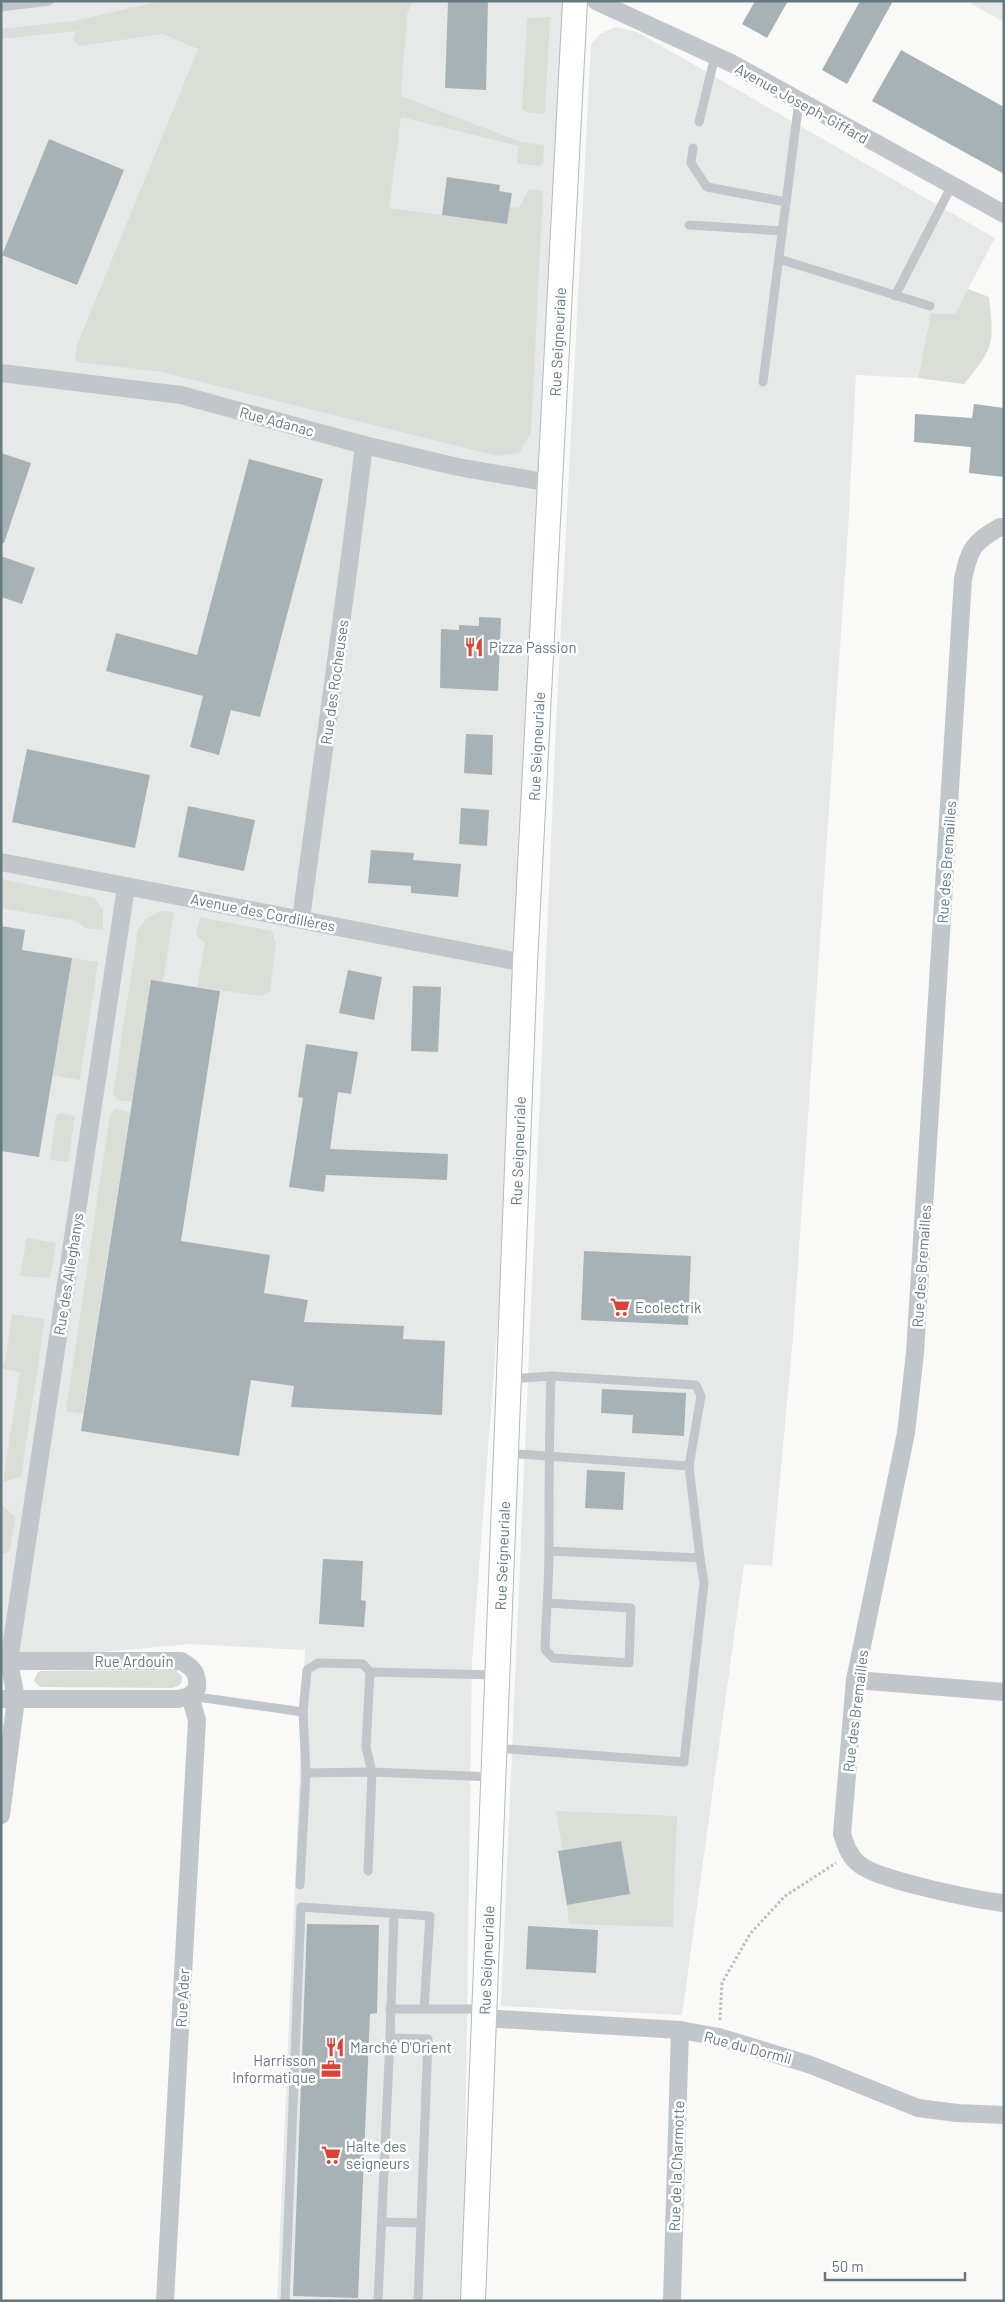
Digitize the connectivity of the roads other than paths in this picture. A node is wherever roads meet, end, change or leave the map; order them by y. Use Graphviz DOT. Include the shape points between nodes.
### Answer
graph roads {
  1 [pos="49,1"];
  2 [pos="575,1"];
  3 [pos="596,1"];
  4 [pos="1,7"];
  5 [pos="715,56"];
  6 [pos="800,101"];
  7 [pos="698,122"];
  8 [pos="693,148"];
  9 [pos="952,185"];
  10 [pos="786,202"];
  11 [pos="1004,214"];
  12 [pos="690,225"];
  13 [pos="782,231"];
  14 [pos="779,259"];
  15 [pos="896,296"];
  16 [pos="930,306"];
  17 [pos="1,374"];
  18 [pos="763,382"];
  19 [pos="364,445"];
  20 [pos="550,483"];
  21 [pos="1004,526"];
  22 [pos="1,862"];
  23 [pos="126,887"];
  24 [pos="302,919"];
  25 [pos="525,964"];
  26 [pos="551,1376"];
  27 [pos="508,1379"];
  28 [pos="506,1454"];
  29 [pos="548,1457"];
  30 [pos="689,1466"];
  31 [pos="549,1551"];
  32 [pos="700,1558"];
  33 [pos="546,1603"];
  34 [pos="5,1661"];
  35 [pos="370,1672"];
  36 [pos="497,1675"];
  37 [pos="855,1680"];
  38 [pos="1004,1692"];
  39 [pos="190,1696"];
  40 [pos="9,1699"];
  41 [pos="303,1712"];
  42 [pos="494,1748"];
  43 [pos="372,1772"];
  44 [pos="306,1773"];
  45 [pos="493,1777"];
  46 [pos="1,1815"];
  47 [pos="368,1871"];
  48 [pos="300,1885"];
  49 [pos="1004,1903"];
  50 [pos="394,1914"];
  51 [pos="390,2009"];
  52 [pos="424,2009"];
  53 [pos="483,2014"];
  54 [pos="680,2030"];
  55 [pos="390,2038"];
  56 [pos="1004,2115"];
  57 [pos="382,2222"];
  58 [pos="421,2223"];
  59 [pos="165,2301"];
  60 [pos="285,2301"];
  61 [pos="378,2301"];
  62 [pos="418,2301"];
  63 [pos="473,2301"];
  64 [pos="672,2301"];
  1 -- 4 [label="lane"];
  2 -- 20 [label="street, Rue Seigneuriale"];
  3 -- 5 [label="street, Avenue Joseph-Giffard"];
  5 -- 6 [label="street, Avenue Joseph-Giffard"];
  5 -- 7 [label="lane"];
  6 -- 9 [label="street, Avenue Joseph-Giffard"];
  6 -- 10 [label="lane"];
  8 -- 10 [label="lane" via="691,163 707,188"];
  9 -- 11 [label="street, Avenue Joseph-Giffard"];
  9 -- 15 [label="lane"];
  10 -- 13 [label="lane"];
  12 -- 13 [label="lane"];
  13 -- 14 [label="lane"];
  14 -- 15 [label="lane"];
  14 -- 18 [label="lane"];
  15 -- 16 [label="lane"];
  17 -- 19 [label="street, Rue Adanac" via="181,395"];
  19 -- 20 [label="street, Rue Adanac" via="458,467"];
  19 -- 24 [label="street, Rue des Rocheuses"];
  20 -- 25 [label="street, Rue Seigneuriale"];
  21 -- 37 [label="street, Rue des Bremailles" via="980,540 968,554 964,579 915,1353 906,1433"];
  22 -- 23 [label="street, Avenue des Cordillères"];
  23 -- 24 [label="street, Avenue des Cordillères"];
  23 -- 34 [label="street, Rue des Alleghanys"];
  24 -- 25 [label="street, Avenue des Cordillères"];
  25 -- 27 [label="street, Rue Seigneuriale"];
  26 -- 27 [label="lane"];
  26 -- 29 [label="lane"];
  26 -- 30 [label="lane" via="696,1385 701,1396"];
  27 -- 28 [label="street, Rue Seigneuriale"];
  28 -- 29 [label="lane"];
  28 -- 36 [label="street, Rue Seigneuriale"];
  29 -- 30 [label="lane"];
  29 -- 31 [label="lane"];
  30 -- 32 [label="lane"];
  31 -- 32 [label="lane"];
  31 -- 33 [label="lane"];
  32 -- 42 [label="lane" via="704,1583 684,1762"];
  33 -- 33 [label="lane" via="545,1649 553,1658 629,1663 630,1608"];
  34 -- 39 [label="street, Rue Ardouin" via="181,1661 196,1674 197,1688"];
  34 -- 40 [label="street, Rue des Alleghanys"];
  35 -- 36 [label="lane"];
  35 -- 41 [label="lane" via="363,1664 318,1663 307,1670"];
  35 -- 43 [label="lane" via="366,1746"];
  36 -- 42 [label="street, Rue Seigneuriale"];
  37 -- 38 [label="street"];
  37 -- 49 [label="street, Rue des Bremailles" via="842,1834 850,1855 860,1866 878,1874 946,1893"];
  39 -- 40 [label="street" via="178,1699"];
  39 -- 41 [label="lane"];
  39 -- 59 [label="street, Rue Ader" via="198,1720"];
  40 -- 46 [label="street, Rue des Alleghanys"];
  41 -- 44 [label="lane"];
  42 -- 45 [label="street, Rue Seigneuriale"];
  43 -- 44 [label="lane"];
  43 -- 45 [label="lane"];
  43 -- 47 [label="lane"];
  44 -- 48 [label="lane"];
  45 -- 53 [label="street, Rue Seigneuriale"];
  50 -- 51 [label="lane"];
  50 -- 52 [label="lane" via="430,1916"];
  50 -- 60 [label="lane" via="301,1907"];
  51 -- 52 [label="lane"];
  51 -- 55 [label="lane"];
  52 -- 53 [label="lane"];
  53 -- 54 [label="street, Rue du Dormil"];
  53 -- 63 [label="street, Rue Seigneuriale"];
  54 -- 56 [label="street, Rue du Dormil" via="719,2036 811,2065 918,2108"];
  54 -- 64 [label="street, Rue de la Charmotte"];
  55 -- 57 [label="lane"];
  55 -- 58 [label="lane" via="428,2039"];
  57 -- 58 [label="lane"];
  57 -- 61 [label="lane"];
  58 -- 62 [label="lane"];
}
